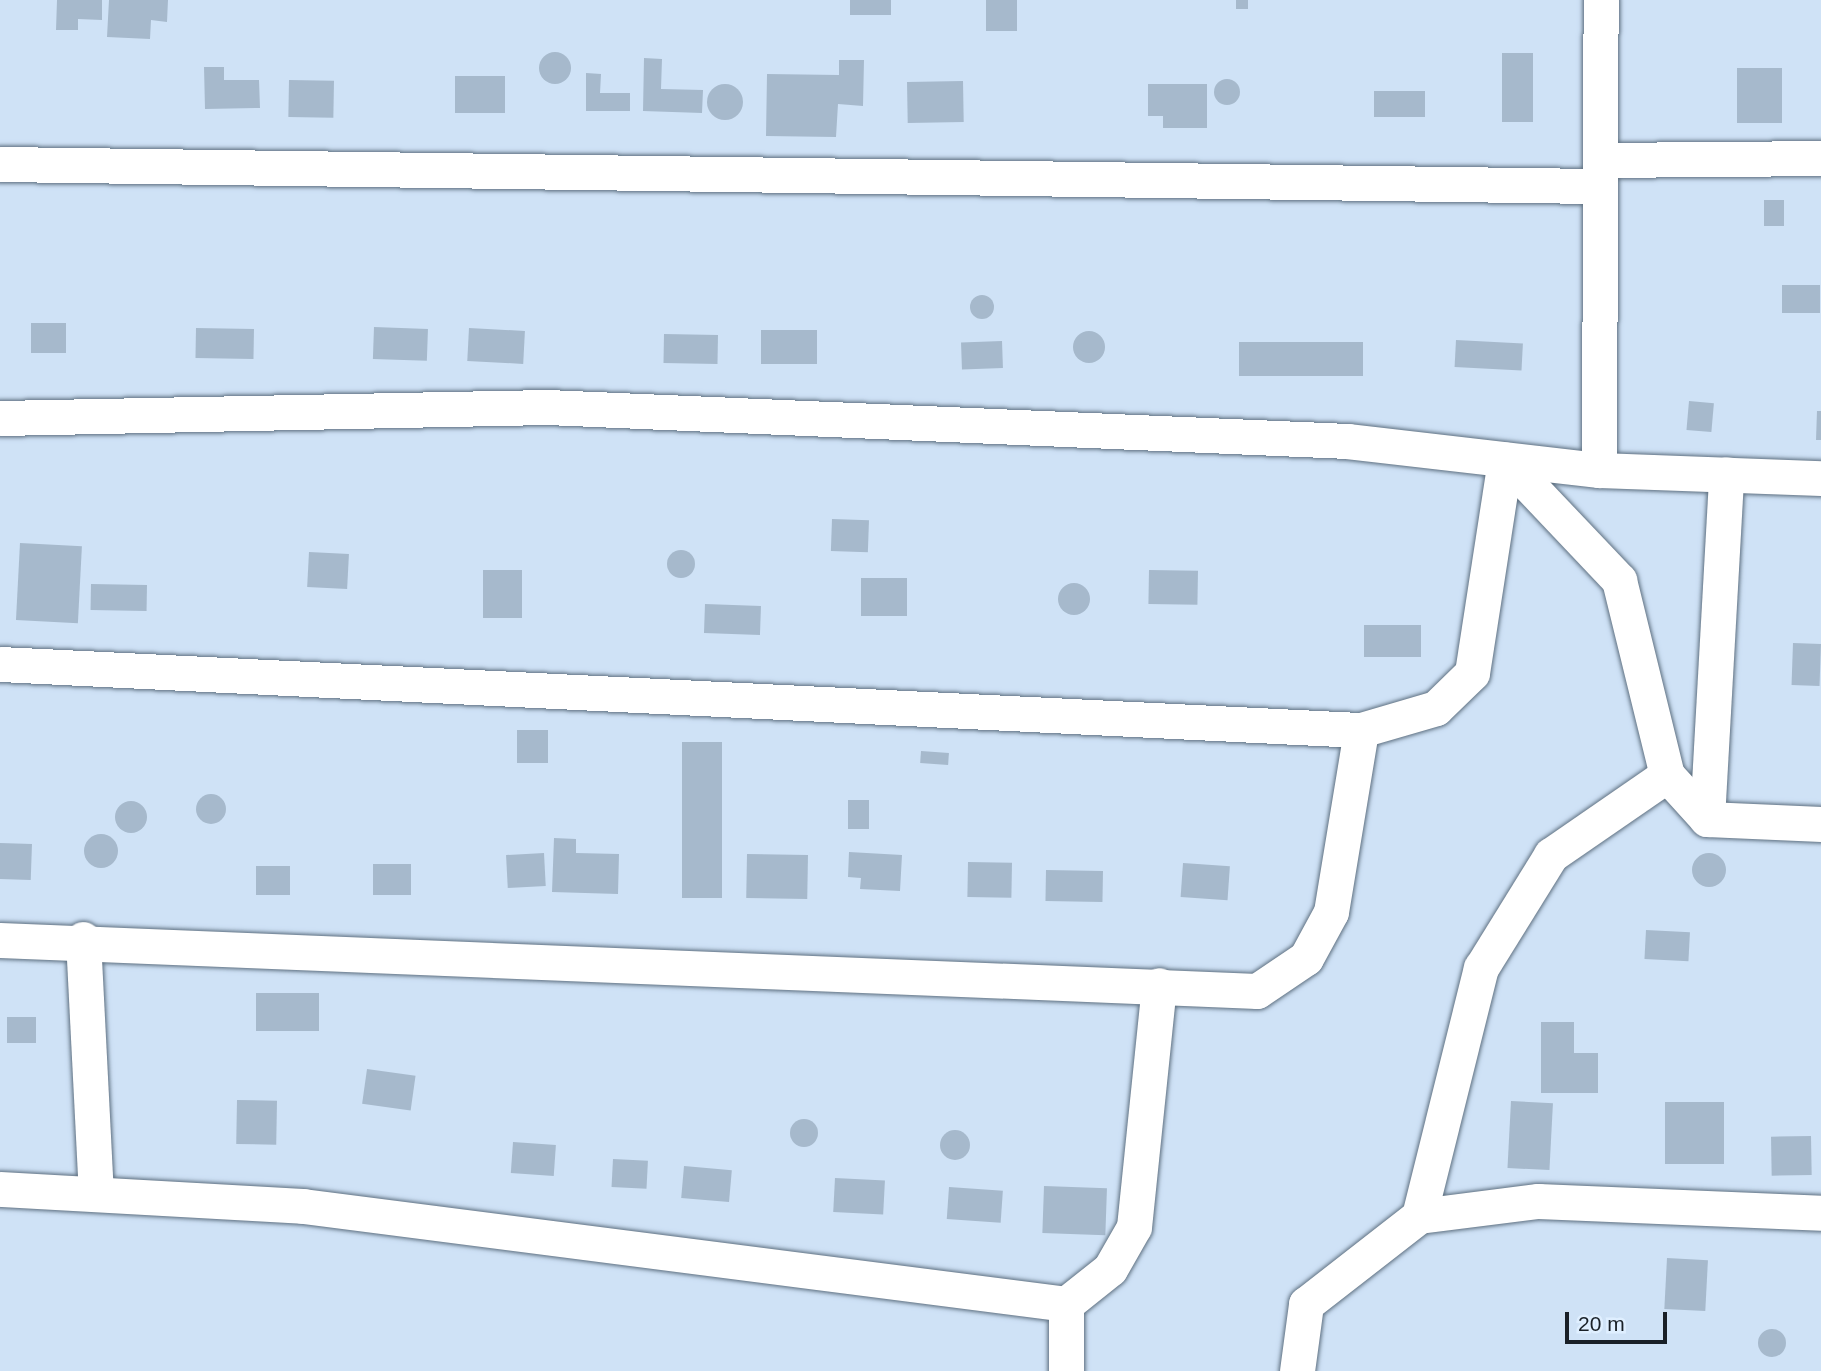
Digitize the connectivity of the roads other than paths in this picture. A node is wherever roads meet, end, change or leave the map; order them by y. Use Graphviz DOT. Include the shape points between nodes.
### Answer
graph roads {
  1 [pos="1601,0"];
  2 [pos="1821,158"];
  3 [pos="0,164"];
  4 [pos="1600,173"];
  5 [pos="0,418"];
  6 [pos="1505,460"];
  7 [pos="1598,470"];
  8 [pos="1726,475"];
  9 [pos="1821,478"];
  10 [pos="0,664"];
  11 [pos="1361,730"];
  12 [pos="1667,775"];
  13 [pos="1707,819"];
  14 [pos="1821,824"];
  15 [pos="83,939"];
  16 [pos="0,940"];
  17 [pos="1159,985"];
  18 [pos="0,1189"];
  19 [pos="96,1194"];
  20 [pos="1821,1213"];
  21 [pos="1419,1216"];
  22 [pos="1066,1304"];
  23 [pos="1066,1371"];
  24 [pos="1297,1371"];
  1 -- 4 [label="street"];
  2 -- 4 [label="street"];
  3 -- 4 [label="street"];
  4 -- 7 [label="street"];
  5 -- 6 [label="street" via="547,407 1348,441"];
  6 -- 7 [label="street"];
  6 -- 11 [label="street" via="1472,673 1436,708"];
  6 -- 12 [label="street" via="1619,580"];
  7 -- 8 [label="street"];
  8 -- 9 [label="street"];
  8 -- 13 [label="street"];
  10 -- 11 [label="street"];
  11 -- 17 [label="street" via="1331,912 1306,958 1257,991"];
  12 -- 13 [label="street"];
  12 -- 21 [label="street" via="1551,855 1481,968"];
  13 -- 14 [label="street"];
  15 -- 16 [label="street"];
  15 -- 17 [label="street"];
  15 -- 19 [label="street"];
  17 -- 22 [label="street" via="1134,1227 1110,1269"];
  18 -- 19 [label="street"];
  19 -- 22 [label="street" via="303,1206"];
  20 -- 21 [label="street" via="1538,1201"];
  21 -- 24 [label="street" via="1306,1304"];
  22 -- 23 [label="street"];
}
